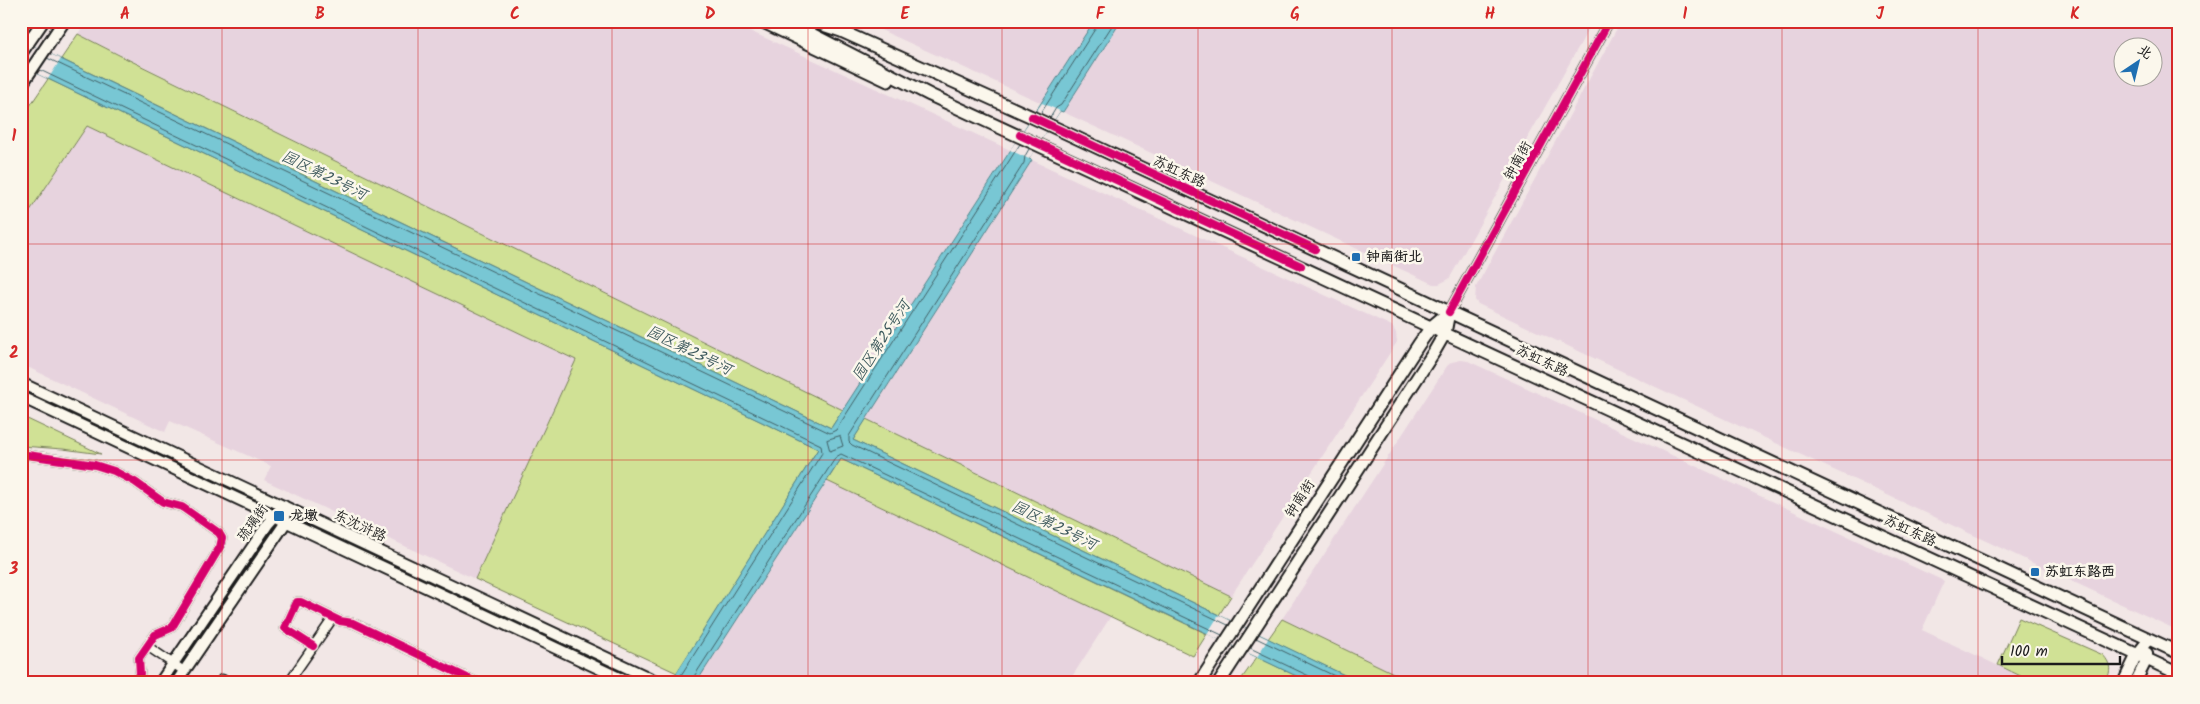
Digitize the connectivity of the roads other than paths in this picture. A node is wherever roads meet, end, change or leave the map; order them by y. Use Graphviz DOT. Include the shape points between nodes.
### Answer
graph roads {
  1 [pos="43,21"];
  2 [pos="64,21"];
  3 [pos="761,21"];
  4 [pos="786,21"];
  5 [pos="812,21"];
  6 [pos="828,21"];
  7 [pos="1608,21"];
  8 [pos="841,31"];
  9 [pos="24,48"];
  10 [pos="21,85"];
  11 [pos="930,95"];
  12 [pos="1449,312"];
  13 [pos="1431,327"];
  14 [pos="1445,333"];
  15 [pos="21,383"];
  16 [pos="21,397"];
  17 [pos="21,454"];
  18 [pos="284,506"];
  19 [pos="273,516"];
  20 [pos="286,522"];
  21 [pos="333,618"];
  22 [pos="2149,639"];
  23 [pos="148,646"];
  24 [pos="313,646"];
  25 [pos="2179,653"];
  26 [pos="2142,656"];
  27 [pos="173,664"];
  28 [pos="184,671"];
  29 [pos="2179,674"];
  30 [pos="222,678"];
  31 [pos="135,683"];
  32 [pos="160,683"];
  33 [pos="176,683"];
  34 [pos="230,683"];
  35 [pos="288,683"];
  36 [pos="478,683"];
  37 [pos="630,683"];
  38 [pos="660,683"];
  39 [pos="1199,683"];
  40 [pos="1219,683"];
  41 [pos="2123,683"];
  42 [pos="2135,683"];
  1 -- 9 [label="main road"];
  2 -- 10 [label="main road"];
  3 -- 11 [label="main road" via="896,84"];
  4 -- 11 [label="main road, 苏虹东路"];
  5 -- 8 [label="main road, 苏虹东路"];
  6 -- 8 [label="main road"];
  7 -- 12 [label="street, 钟南街"];
  8 -- 12 [label="main road, 苏虹东路"];
  11 -- 13 [label="main road, 苏虹东路"];
  12 -- 13 [label="main road, 钟南街"];
  12 -- 14 [label="main road, 钟南街"];
  12 -- 22 [label="main road, 苏虹东路"];
  13 -- 14 [label="main road, 苏虹东路"];
  13 -- 39 [label="main road, 钟南街"];
  14 -- 26 [label="main road, 苏虹东路"];
  14 -- 40 [label="main road, 钟南街"];
  15 -- 18 [label="main road, 东沈浒路"];
  16 -- 19 [label="main road, 东沈浒路"];
  17 -- 23 [label="street" via="114,471 163,502 182,507 220,533 220,547 184,610 171,628 155,636"];
  18 -- 19 [label="main road, 琉璃街"];
  18 -- 20 [label="main road, 琉璃街"];
  18 -- 38 [label="main road, 东沈浒路"];
  19 -- 20 [label="main road, 东沈浒路"];
  19 -- 27 [label="main road, 琉璃街"];
  20 -- 28 [label="main road, 琉璃街"];
  20 -- 37 [label="main road, 东沈浒路"];
  21 -- 24 [label="street"];
  21 -- 24 [label="street" via="301,602 294,606 284,628"];
  21 -- 36 [label="street" via="353,623"];
  22 -- 25 [label="main road"];
  22 -- 26 [label="main road"];
  23 -- 27 [label="street"];
  23 -- 31 [label="street" via="139,658 140,674"];
  24 -- 35 [label="street"];
  26 -- 29 [label="main road, 苏虹东路"];
  26 -- 41 [label="main road"];
  26 -- 42 [label="main road"];
  27 -- 28 [label="street"];
  27 -- 32 [label="main road, 琉璃街"];
  28 -- 33 [label="main road, 琉璃街"];
  30 -- 34 [label="street"];
}
